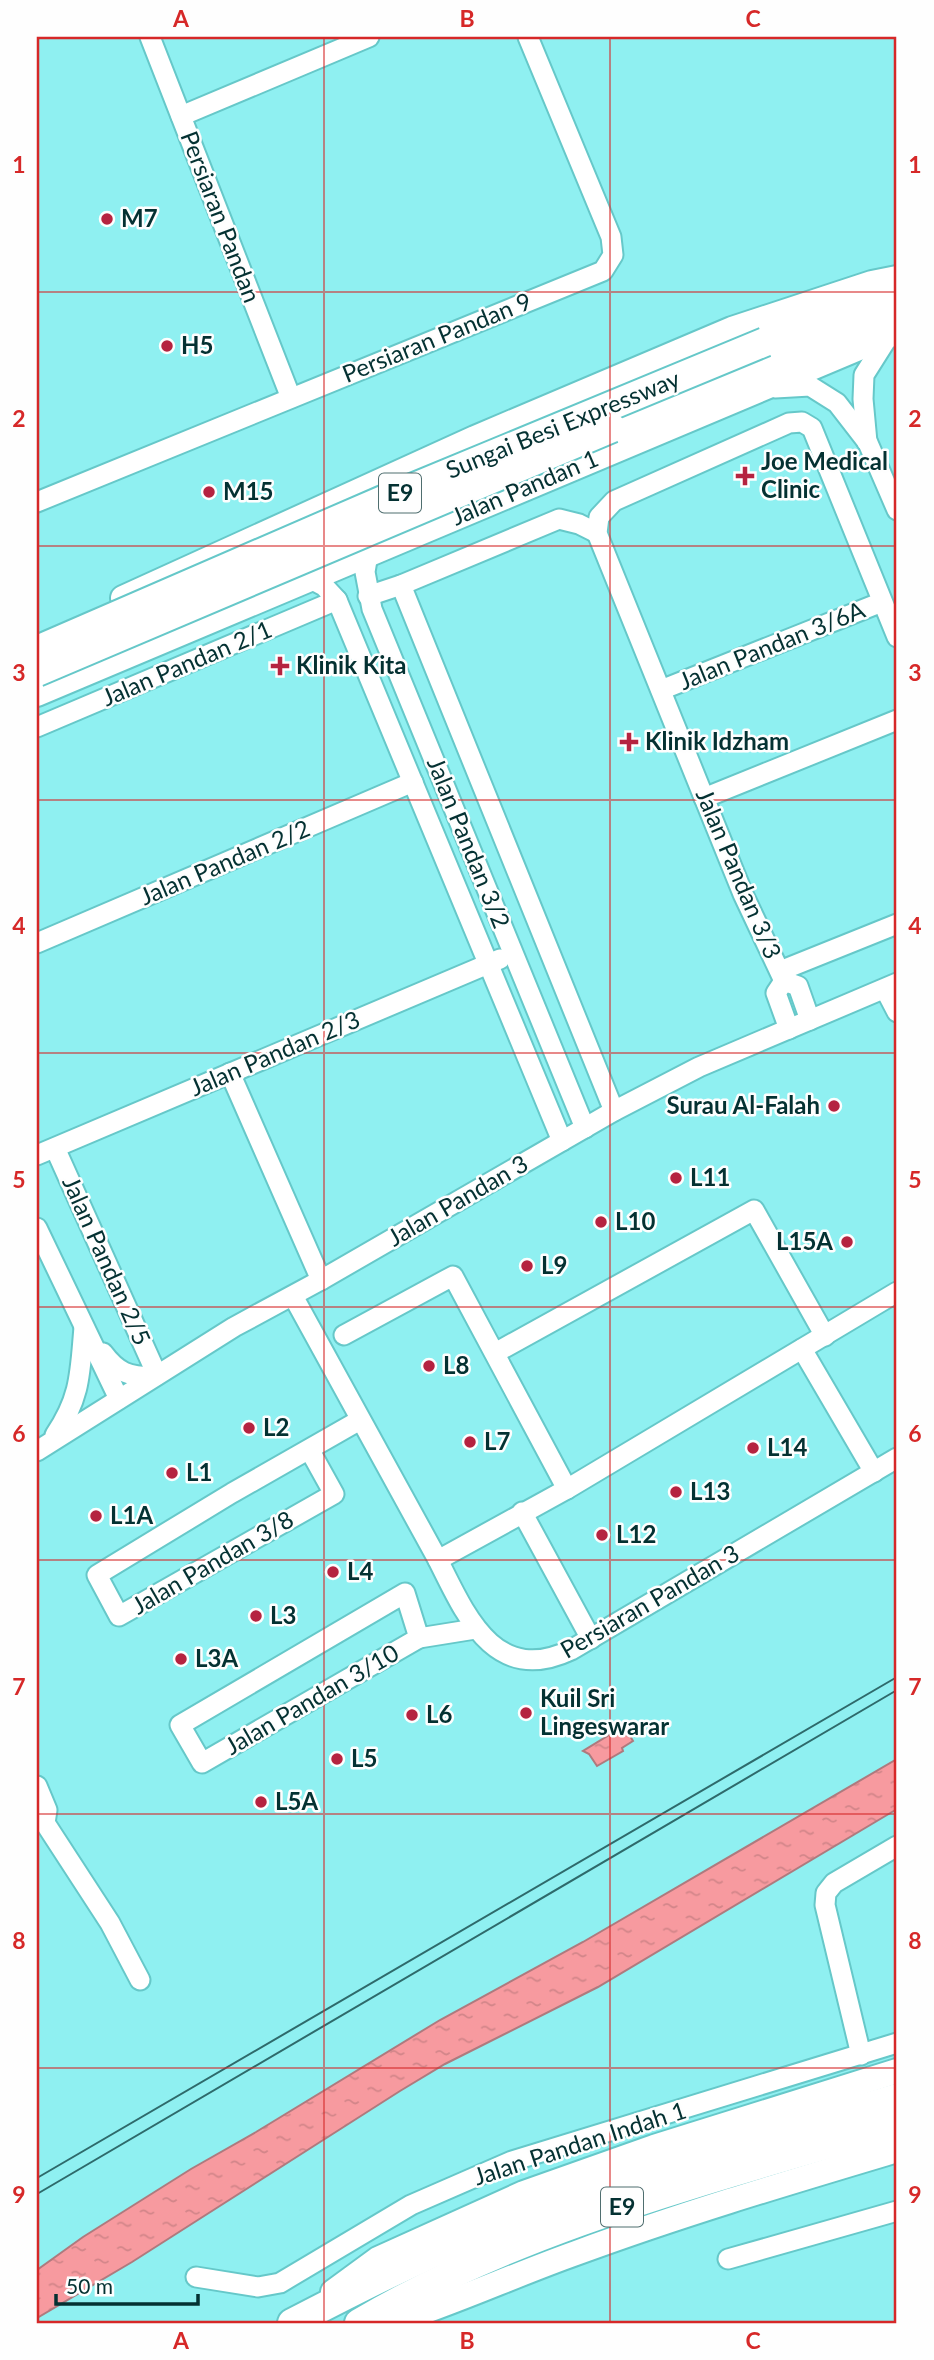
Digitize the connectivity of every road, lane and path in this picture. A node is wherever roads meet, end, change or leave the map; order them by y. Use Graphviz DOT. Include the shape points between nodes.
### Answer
graph roads {
  1 [pos="150,37"];
  2 [pos="369,37"];
  3 [pos="528,37"];
  4 [pos="181,116"];
  5 [pos="897,278"];
  6 [pos="897,289"];
  7 [pos="894,327"];
  8 [pos="764,388"];
  9 [pos="291,398"];
  10 [pos="868,443"];
  11 [pos="37,502"];
  12 [pos="897,510"];
  13 [pos="303,516"];
  14 [pos="597,533"];
  15 [pos="368,554"];
  16 [pos="318,575"];
  17 [pos="401,585"];
  18 [pos="368,596"];
  19 [pos="337,600"];
  20 [pos="883,602"];
  21 [pos="37,637"];
  22 [pos="897,637"];
  23 [pos="37,648"];
  24 [pos="42,684"];
  25 [pos="661,690"];
  26 [pos="897,720"];
  27 [pos="37,727"];
  28 [pos="413,782"];
  29 [pos="704,797"];
  30 [pos="897,924"];
  31 [pos="37,943"];
  32 [pos="513,953"];
  33 [pos="488,964"];
  34 [pos="782,976"];
  35 [pos="891,986"];
  36 [pos="897,1012"];
  37 [pos="810,1020"];
  38 [pos="789,1029"];
  39 [pos="230,1073"];
  40 [pos="614,1111"];
  41 [pos="585,1128"];
  42 [pos="562,1141"];
  43 [pos="46,1152"];
  44 [pos="37,1228"];
  45 [pos="320,1280"];
  46 [pos="897,1292"];
  47 [pos="293,1296"];
  48 [pos="84,1326"];
  49 [pos="344,1335"];
  50 [pos="825,1336"];
  51 [pos="802,1349"];
  52 [pos="495,1353"];
  53 [pos="155,1376"];
  54 [pos="118,1399"];
  55 [pos="360,1420"];
  56 [pos="43,1447"];
  57 [pos="309,1449"];
  58 [pos="897,1458"];
  59 [pos="874,1472"];
  60 [pos="567,1489"];
  61 [pos="522,1512"];
  62 [pos="438,1560"];
  63 [pos="475,1629"];
  64 [pos="419,1638"];
  65 [pos="591,1639"];
  66 [pos="37,1786"];
  67 [pos="39,1823"];
  68 [pos="897,1846"];
  69 [pos="140,1980"];
  70 [pos="897,2043"];
  71 [pos="861,2054"];
  72 [pos="897,2071"];
  73 [pos="897,2098"];
  74 [pos="644,2121"];
  75 [pos="897,2124"];
  76 [pos="654,2147"];
  77 [pos="897,2150"];
  78 [pos="897,2211"];
  79 [pos="728,2259"];
  80 [pos="196,2277"];
  81 [pos="291,2323"];
  82 [pos="359,2323"];
  83 [pos="391,2323"];
  1 -- 4 [label="street, Persiaran Pandan"];
  2 -- 4 [label="street"];
  3 -- 9 [label="street, Persiaran Pandan 9" via="611,237 613,254 603,271"];
  4 -- 9 [label="street, Persiaran Pandan"];
  5 -- 13 [label="main road" via="732,329"];
  6 -- 23 [label="highway, Sungai Besi Expressway / E9, bridge"];
  7 -- 8 [label="main road, Jalan Pandan 1"];
  7 -- 10 [label="street" via="864,375"];
  7 -- 24 [label="highway, Sungai Besi Expressway / E9, bridge" via="612,428"];
  8 -- 10 [label="street" via="810,386 836,403"];
  8 -- 15 [label="main road, Jalan Pandan 1"];
  9 -- 11 [label="street, Persiaran Pandan 9"];
  10 -- 12 [label="street"];
  13 -- 16 [label="main road" via="302,547"];
  13 -- 21 [label="main road"];
  14 -- 17 [label="street" via="559,519"];
  14 -- 20 [label="street" via="599,517 614,500 789,423 802,422 812,428"];
  14 -- 25 [label="street, Jalan Pandan 3/3"];
  15 -- 16 [label="main road, Jalan Pandan 1"];
  15 -- 18 [label="street, Jalan Pandan 3/2"];
  16 -- 19 [label="street"];
  16 -- 24 [label="main road, Jalan Pandan 1"];
  17 -- 18 [label="street"];
  17 -- 40 [label="street, Jalan Pandan 3/2"];
  18 -- 32 [label="street, Jalan Pandan 3/2"];
  19 -- 27 [label="street, Jalan Pandan 2/1"];
  19 -- 28 [label="street"];
  20 -- 22 [label="street"];
  20 -- 25 [label="street, Jalan Pandan 3/6A"];
  23 -- 24 [label="street"];
  25 -- 29 [label="street, Jalan Pandan 3/3"];
  26 -- 29 [label="street"];
  28 -- 31 [label="street, Jalan Pandan 2/2"];
  28 -- 33 [label="street"];
  29 -- 34 [label="street, Jalan Pandan 3/3"];
  30 -- 34 [label="street"];
  32 -- 33 [label="street, Jalan Pandan 2/3"];
  32 -- 41 [label="street, Jalan Pandan 3/2"];
  33 -- 39 [label="street, Jalan Pandan 2/3"];
  33 -- 42 [label="street"];
  34 -- 37 [label="street, Jalan Pandan 3/3" via="798,986"];
  34 -- 38 [label="street, Jalan Pandan 3/3" via="776,993"];
  35 -- 36 [label="street"];
  35 -- 37 [label="street, Jalan Pandan 3"];
  37 -- 38 [label="street, Jalan Pandan 3"];
  38 -- 40 [label="street, Jalan Pandan 3" via="699,1067"];
  39 -- 43 [label="street, Jalan Pandan 2/3"];
  39 -- 45 [label="street"];
  40 -- 41 [label="street, Jalan Pandan 3"];
  41 -- 42 [label="street, Jalan Pandan 3"];
  42 -- 45 [label="street, Jalan Pandan 3"];
  43 -- 53 [label="street, Jalan Pandan 2/5"];
  44 -- 48 [label="street"];
  45 -- 47 [label="street, Jalan Pandan 3"];
  46 -- 50 [label="street"];
  47 -- 53 [label="street, Jalan Pandan 3"];
  47 -- 55 [label="street, Persiaran Pandan 3"];
  48 -- 53 [label="street" via="119,1370 131,1376"];
  48 -- 54 [label="street"];
  48 -- 56 [label="street" via="75,1398"];
  49 -- 52 [label="street" via="453,1276"];
  50 -- 51 [label="street"];
  50 -- 52 [label="street" via="754,1210"];
  51 -- 59 [label="street"];
  51 -- 60 [label="street"];
  52 -- 60 [label="street"];
  53 -- 54 [label="street, Jalan Pandan 3"];
  54 -- 56 [label="street, Jalan Pandan 3"];
  55 -- 57 [label="street, Jalan Pandan 3/8"];
  55 -- 62 [label="street, Persiaran Pandan 3"];
  57 -- 57 [label="street, Jalan Pandan 3/8" via="97,1575 120,1616 334,1494"];
  58 -- 59 [label="street, Persiaran Pandan 3"];
  59 -- 65 [label="street, Persiaran Pandan 3"];
  60 -- 61 [label="street"];
  61 -- 62 [label="street"];
  61 -- 65 [label="street"];
  62 -- 63 [label="street, Persiaran Pandan 3"];
  63 -- 64 [label="street"];
  63 -- 65 [label="street, Persiaran Pandan 3" via="498,1650 526,1659 557,1657"];
  64 -- 64 [label="street, Jalan Pandan 3/10" via="405,1593 180,1726 202,1763"];
  66 -- 67 [label="street" via="47,1810"];
  67 -- 69 [label="street" via="110,1923"];
  68 -- 71 [label="street" via="834,1883 826,1893 825,1905"];
  70 -- 71 [label="street, Jalan Pandan Indah 1"];
  71 -- 74 [label="street, Jalan Pandan Indah 1"];
  72 -- 76 [label="main road"];
  73 -- 81 [label="highway, E9" via="526,2214 384,2275"];
  74 -- 76 [label="street"];
  74 -- 80 [label="street, Jalan Pandan Indah 1" via="512,2161 411,2205 280,2283 258,2287"];
  75 -- 82 [label="highway, E9" via="540,2236 453,2273"];
  76 -- 81 [label="main road" via="524,2193 378,2259"];
  77 -- 83 [label="main road" via="644,2228"];
  78 -- 79 [label="street"];
}
